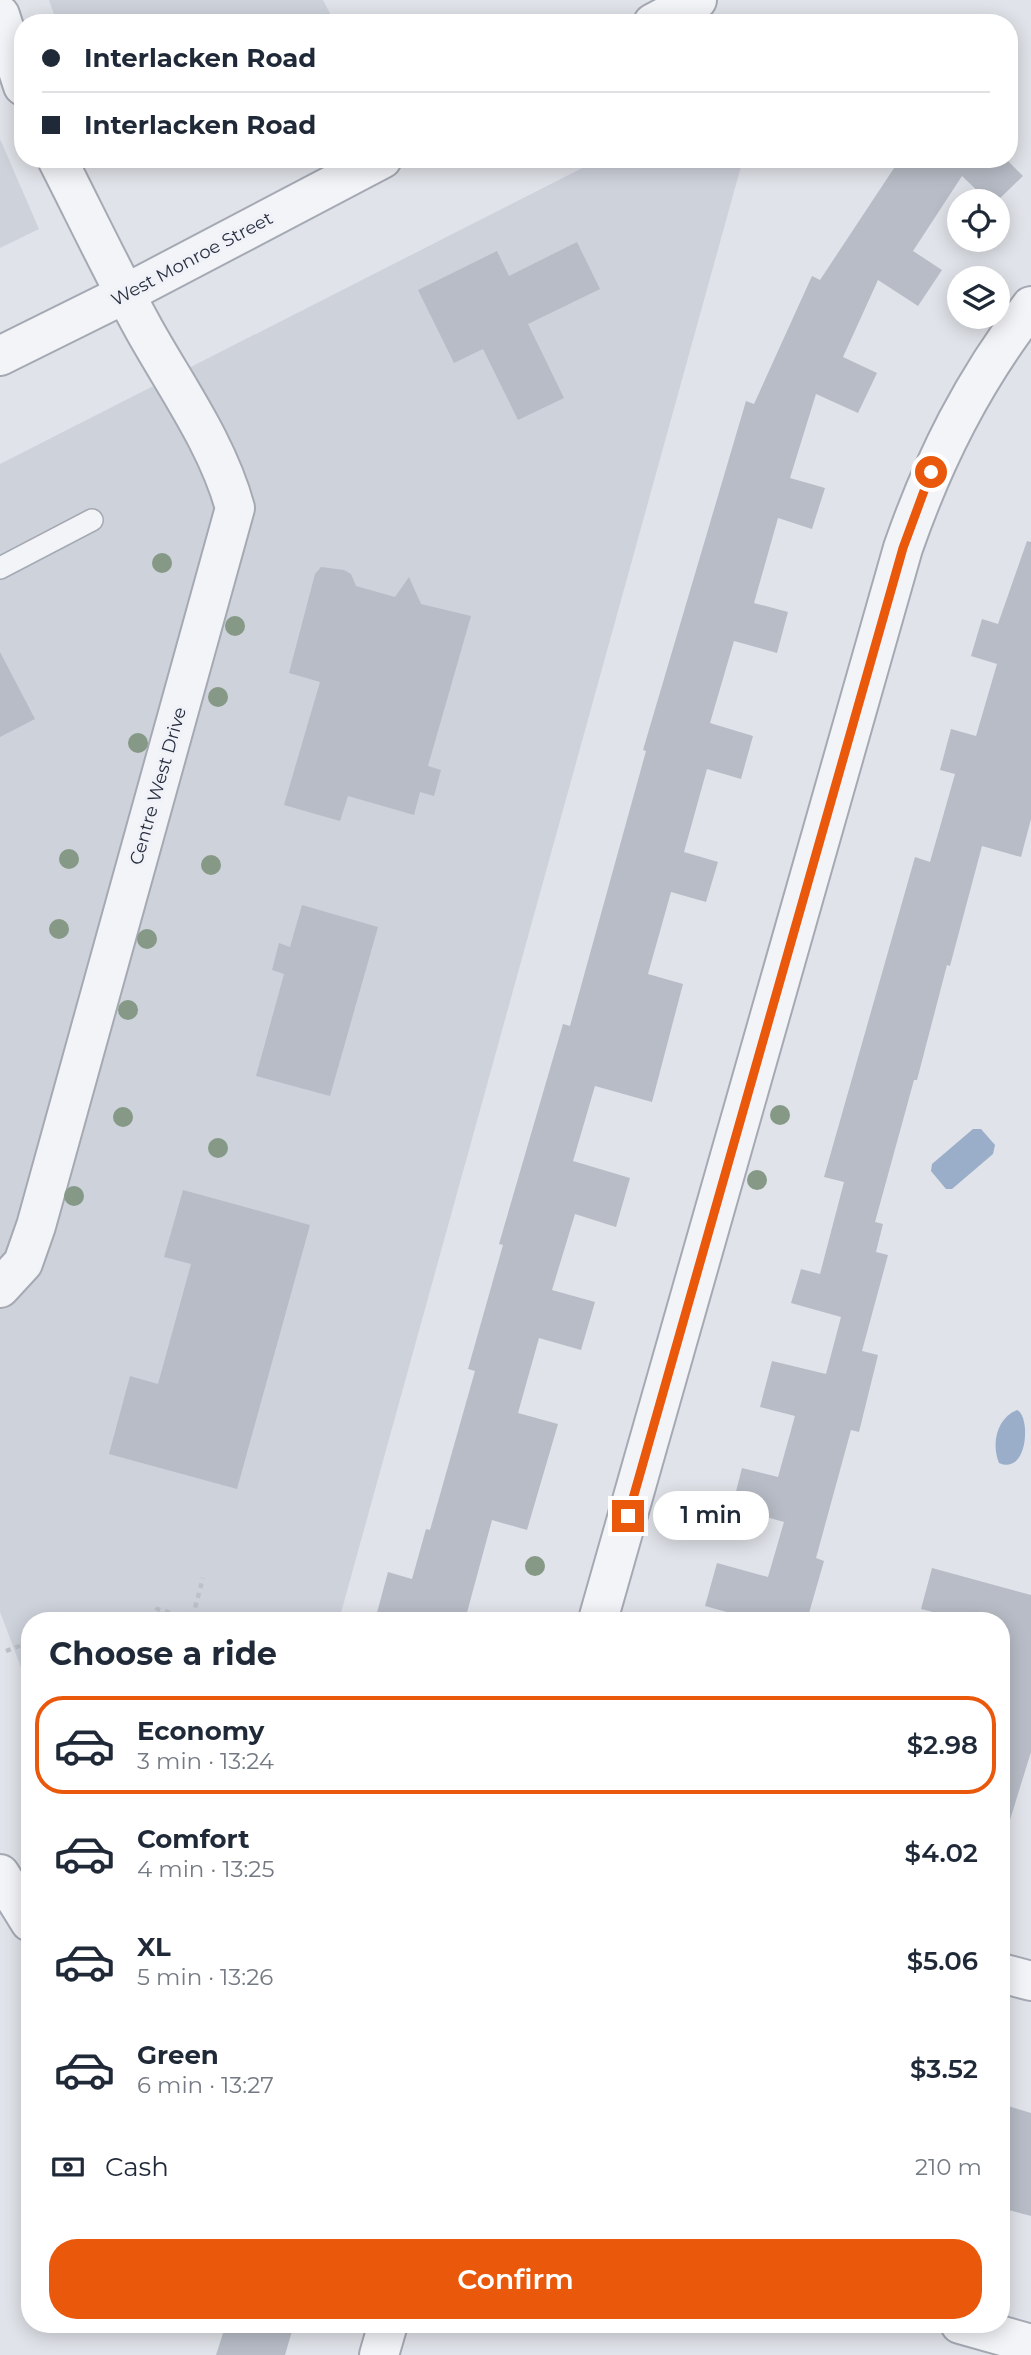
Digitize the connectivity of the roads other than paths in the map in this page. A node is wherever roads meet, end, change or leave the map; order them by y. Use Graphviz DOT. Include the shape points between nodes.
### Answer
graph roads {
  1 [pos="697,0"];
  2 [pos="670,14"];
  3 [pos="0,15"];
  4 [pos="14,58"];
  5 [pos="62,168"];
  6 [pos="365,168"];
  7 [pos="125,294"];
  8 [pos="1031,306"];
  9 [pos="0,356"];
  10 [pos="92,520"];
  11 [pos="0,568"];
  12 [pos="0,1288"];
  13 [pos="600,1612"];
  14 [pos="0,1874"];
  15 [pos="21,1908"];
  16 [pos="1010,1975"];
  17 [pos="1031,1981"];
  18 [pos="385,2333"];
  19 [pos="992,2333"];
  20 [pos="1031,2344"];
  21 [pos="379,2355"];
  1 -- 2 [label="street"];
  3 -- 4 [label="street"];
  5 -- 7 [label="street, Centre West Drive"];
  6 -- 7 [label="street, West Monroe Street"];
  7 -- 9 [label="street, West Monroe Street"];
  7 -- 12 [label="street, Centre West Drive" via="212,450 235,508 36,1226 23,1263"];
  8 -- 13 [label="street" via="948,435 903,548"];
  10 -- 11 [label="lane"];
  14 -- 15 [label="street"];
  16 -- 17 [label="street"];
  18 -- 21 [label="street"];
  19 -- 20 [label="street"];
}
